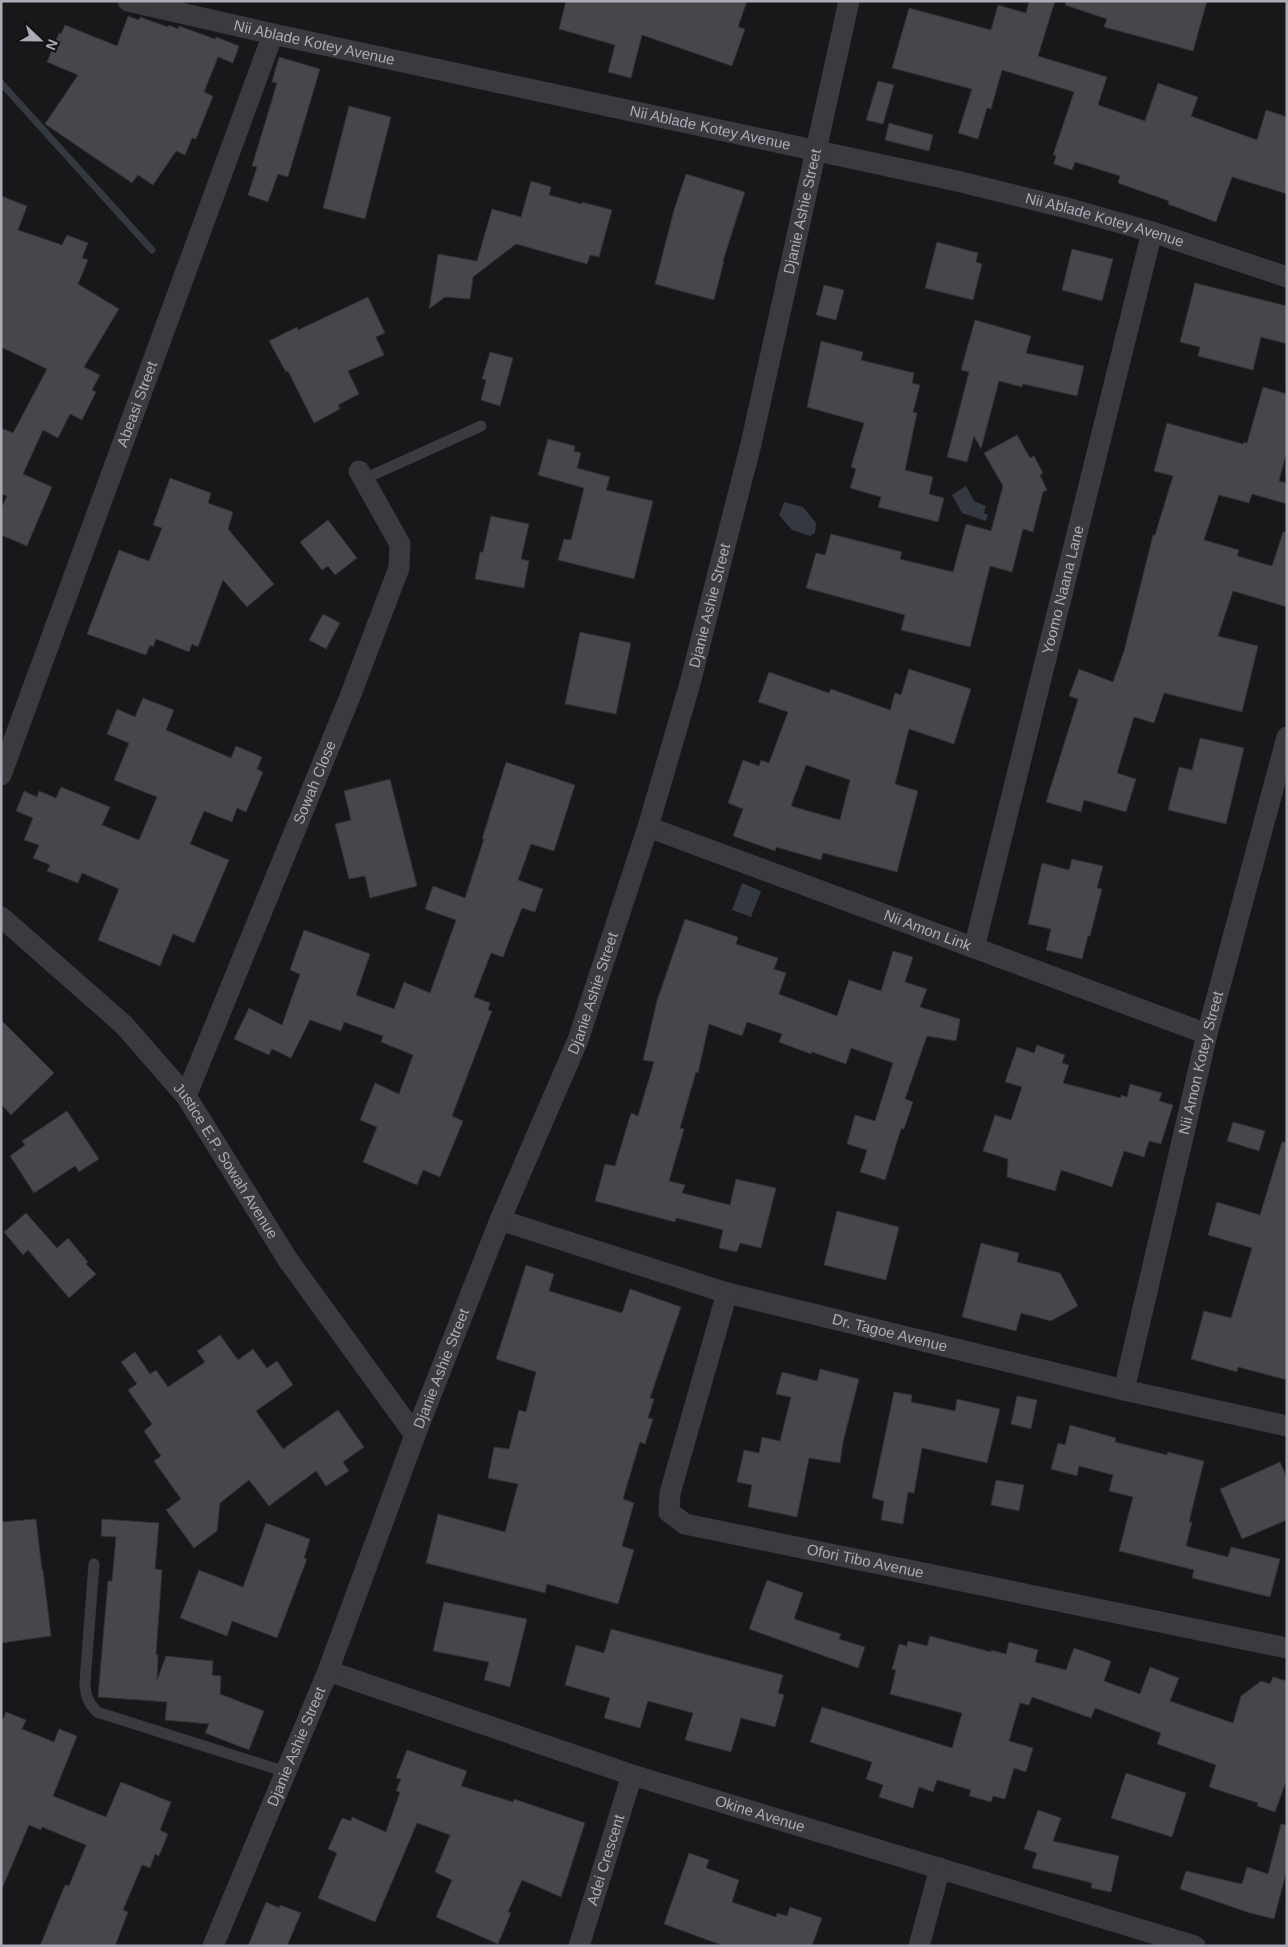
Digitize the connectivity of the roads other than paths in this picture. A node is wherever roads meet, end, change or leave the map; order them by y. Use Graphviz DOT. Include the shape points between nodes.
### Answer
graph roads {
  1 [pos="128,1"];
  2 [pos="849,1"];
  3 [pos="274,34"];
  4 [pos="817,151"];
  5 [pos="1152,232"];
  6 [pos="1287,277"];
  7 [pos="481,426"];
  8 [pos="362,475"];
  9 [pos="1287,737"];
  10 [pos="1,775"];
  11 [pos="648,827"];
  12 [pos="1,917"];
  13 [pos="974,948"];
  14 [pos="1207,1034"];
  15 [pos="186,1096"];
  16 [pos="500,1220"];
  17 [pos="727,1293"];
  18 [pos="1124,1390"];
  19 [pos="1287,1426"];
  20 [pos="415,1435"];
  21 [pos="94,1564"];
  22 [pos="1287,1648"];
  23 [pos="328,1670"];
  24 [pos="286,1772"];
  25 [pos="632,1775"];
  26 [pos="940,1868"];
  27 [pos="214,1946"];
  28 [pos="579,1946"];
  29 [pos="918,1946"];
  30 [pos="1195,1946"];
  1 -- 3 [label="street, Nii Ablade Kotey Avenue"];
  2 -- 4 [label="street, Djanie Ashie Street"];
  3 -- 4 [label="street, Nii Ablade Kotey Avenue"];
  3 -- 10 [label="street, Abeasi Street"];
  4 -- 5 [label="street, Nii Ablade Kotey Avenue" via="966,183"];
  4 -- 11 [label="street, Djanie Ashie Street" via="751,444 689,688"];
  5 -- 6 [label="street, Nii Ablade Kotey Avenue"];
  5 -- 13 [label="street, Yoomo Naana Lane"];
  7 -- 8 [label="lane"];
  8 -- 15 [label="street, Sowah Close" via="400,544 399,568 351,694"];
  9 -- 14 [label="street, Nii Amon Kotey Street"];
  11 -- 13 [label="street, Nii Amon Link"];
  11 -- 16 [label="street, Djanie Ashie Street" via="578,1040"];
  12 -- 15 [label="street, Justice E.P. Sowah Avenue" via="124,1025"];
  13 -- 14 [label="street, Nii Amon Link"];
  14 -- 18 [label="street, Nii Amon Kotey Street"];
  15 -- 20 [label="street, Justice E.P. Sowah Avenue" via="288,1260"];
  16 -- 17 [label="street, Dr. Tagoe Avenue"];
  16 -- 20 [label="street, Djanie Ashie Street"];
  17 -- 18 [label="street, Dr. Tagoe Avenue"];
  17 -- 22 [label="street, Ofori Tibo Avenue" via="670,1493 669,1512 685,1524"];
  18 -- 19 [label="street, Dr. Tagoe Avenue"];
  20 -- 23 [label="street, Djanie Ashie Street"];
  21 -- 24 [label="lane" via="85,1694 97,1712"];
  23 -- 24 [label="street, Djanie Ashie Street"];
  23 -- 25 [label="street, Okine Avenue"];
  24 -- 27 [label="street, Djanie Ashie Street"];
  25 -- 26 [label="street, Okine Avenue"];
  25 -- 28 [label="street, Adei Crescent"];
  26 -- 29 [label="street"];
  26 -- 30 [label="street, Okine Avenue"];
}
